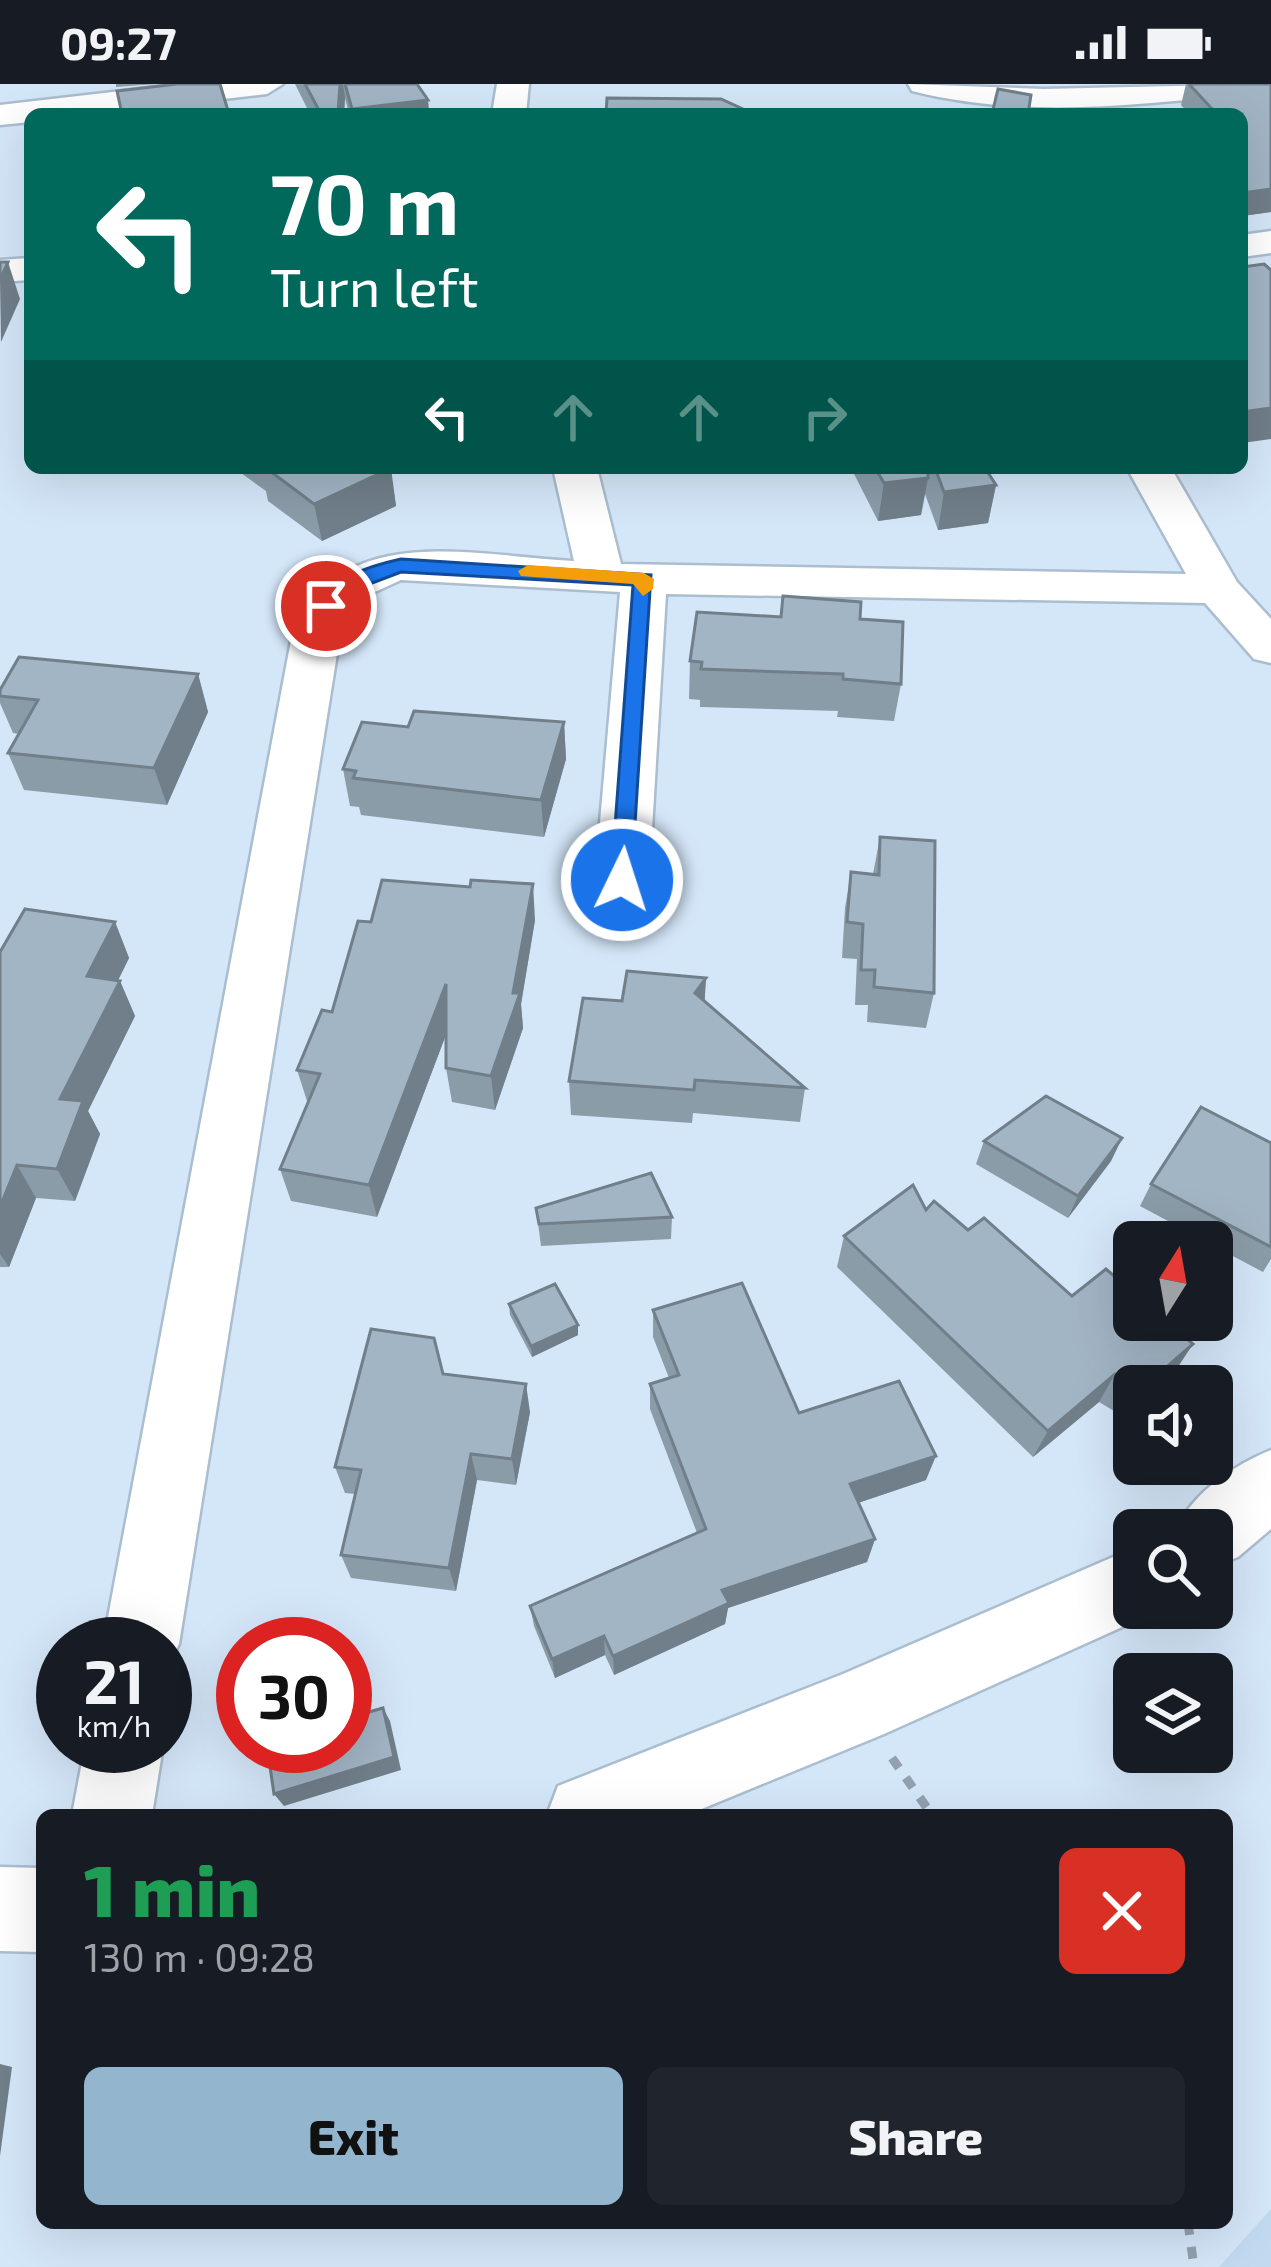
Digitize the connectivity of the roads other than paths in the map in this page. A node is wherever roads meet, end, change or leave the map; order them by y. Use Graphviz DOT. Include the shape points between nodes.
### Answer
graph roads {
  1 [pos="267,84"];
  2 [pos="924,84"];
  3 [pos="1246,84"];
  4 [pos="60,108"];
  5 [pos="578,474"];
  6 [pos="1152,474"];
  7 [pos="622,578"];
  8 [pos="1218,590"];
  9 [pos="1271,648"];
  10 [pos="622,880"];
  11 [pos="1271,1484"];
  12 [pos="1233,1515"];
  13 [pos="1113,1593"];
  14 [pos="146,1617"];
  15 [pos="119,1773"];
  16 [pos="113,1809"];
  17 [pos="602,1809"];
  18 [pos="0,1909"];
  19 [pos="36,1910"];
  1 -- 4 [label="street"];
  2 -- 3 [label="street" via="1069,99"];
  5 -- 7 [label="street"];
  6 -- 8 [label="street"];
  7 -- 8 [label="street"];
  7 -- 10 [label="street"];
  7 -- 14 [label="street" via="401,566 369,572 326,606"];
  8 -- 9 [label="street"];
  11 -- 12 [label="street"];
  13 -- 17 [label="street"];
  15 -- 16 [label="street"];
  18 -- 19 [label="street"];
}
